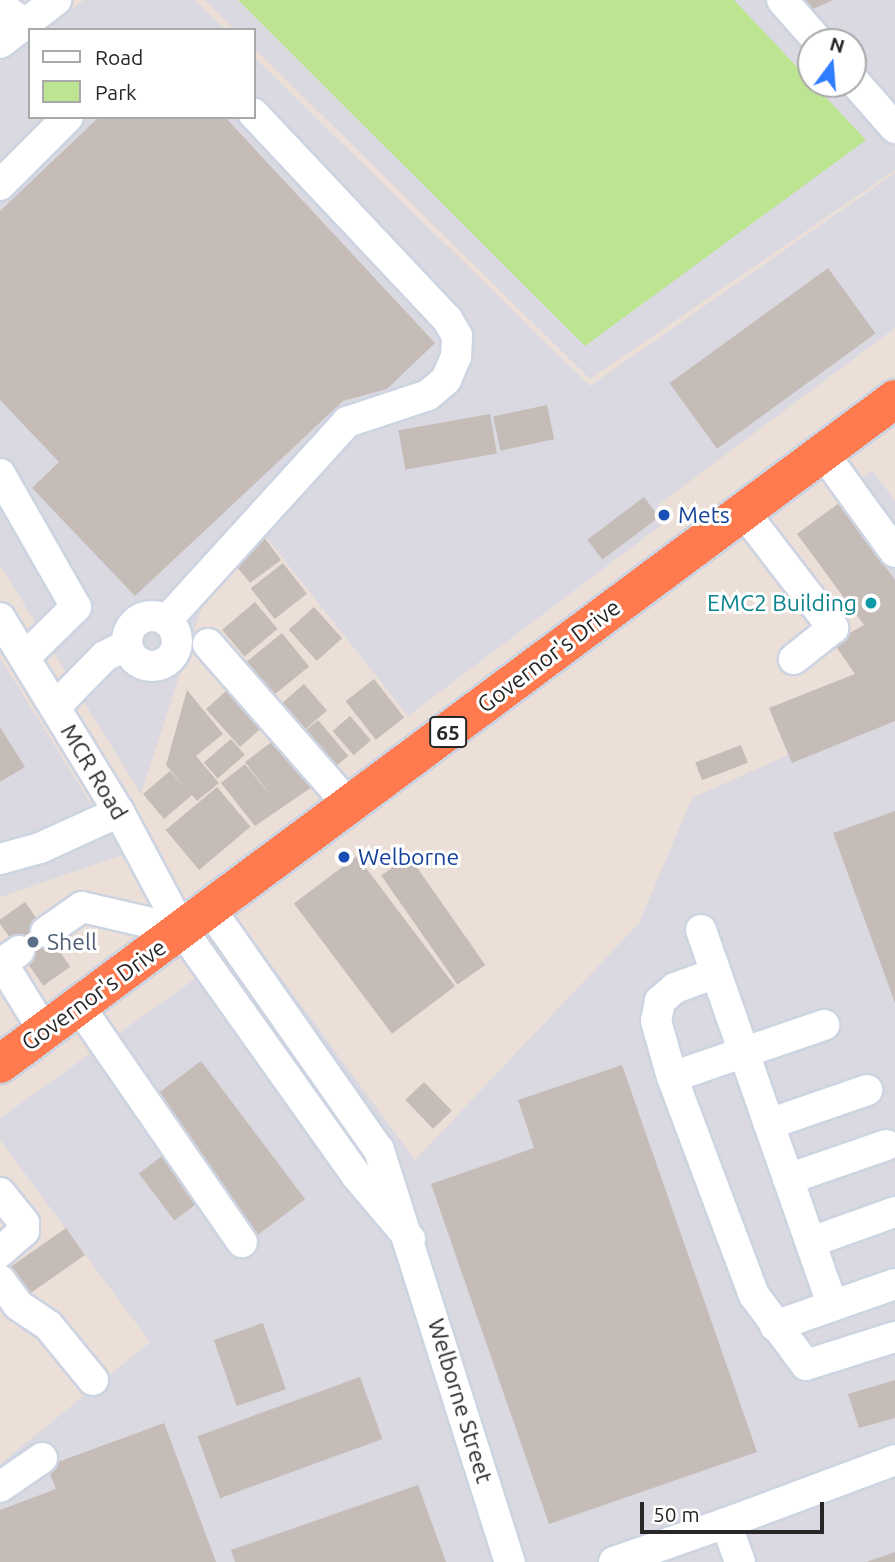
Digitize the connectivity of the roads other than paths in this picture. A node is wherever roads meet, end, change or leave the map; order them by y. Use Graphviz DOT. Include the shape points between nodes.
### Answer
graph roads {
  1 [pos="56,0"];
  2 [pos="782,0"];
  3 [pos="0,6"];
  4 [pos="25,24"];
  5 [pos="807,28"];
  6 [pos="0,43"];
  7 [pos="867,96"];
  8 [pos="256,116"];
  9 [pos="66,119"];
  10 [pos="895,128"];
  11 [pos="0,185"];
  12 [pos="895,399"];
  13 [pos="829,448"];
  14 [pos="0,474"];
  15 [pos="743,512"];
  16 [pos="895,520"];
  17 [pos="895,552"];
  18 [pos="0,618"];
  19 [pos="167,620"];
  20 [pos="208,644"];
  21 [pos="127,645"];
  22 [pos="25,657"];
  23 [pos="794,659"];
  24 [pos="55,707"];
  25 [pos="349,805"];
  26 [pos="119,812"];
  27 [pos="0,859"];
  28 [pos="196,919"];
  29 [pos="701,930"];
  30 [pos="46,932"];
  31 [pos="19,951"];
  32 [pos="716,973"];
  33 [pos="79,1006"];
  34 [pos="824,1026"];
  35 [pos="44,1031"];
  36 [pos="744,1053"];
  37 [pos="0,1064"];
  38 [pos="672,1077"];
  39 [pos="867,1090"];
  40 [pos="769,1124"];
  41 [pos="886,1145"];
  42 [pos="788,1179"];
  43 [pos="0,1193"];
  44 [pos="895,1212"];
  45 [pos="410,1239"];
  46 [pos="242,1242"];
  47 [pos="811,1242"];
  48 [pos="0,1252"];
  49 [pos="0,1280"];
  50 [pos="895,1284"];
  51 [pos="833,1306"];
  52 [pos="775,1326"];
  53 [pos="895,1337"];
  54 [pos="93,1380"];
  55 [pos="42,1458"];
  56 [pos="895,1460"];
  57 [pos="0,1487"];
  58 [pos="726,1523"];
  59 [pos="510,1562"];
  60 [pos="614,1562"];
  61 [pos="740,1562"];
  1 -- 4 [label="street"];
  2 -- 5 [label="street"];
  3 -- 4 [label="street"];
  4 -- 6 [label="street"];
  7 -- 10 [label="street"];
  8 -- 19 [label="street" via="447,319 457,336 456,357 446,380 428,395 347,422"];
  9 -- 11 [label="street"];
  12 -- 13 [label="highway, Governor's Drive / 65"];
  13 -- 15 [label="highway, Governor's Drive / 65"];
  13 -- 16 [label="street"];
  13 -- 17 [label="street"];
  14 -- 22 [label="street" via="76,607"];
  15 -- 23 [label="street" via="833,628"];
  15 -- 25 [label="highway, Governor's Drive / 65"];
  18 -- 22 [label="street, MCR Road"];
  19 -- 21 [label="street" via="158,616 138,619 127,635"];
  19 -- 21 [label="street" via="177,647 165,663 146,666 137,662"];
  20 -- 25 [label="street"];
  21 -- 24 [label="street" via="105,656"];
  22 -- 24 [label="street, MCR Road"];
  24 -- 26 [label="street, MCR Road"];
  25 -- 28 [label="highway, Governor's Drive / 65"];
  26 -- 27 [label="street" via="40,848"];
  26 -- 28 [label="street, MCR Road"];
  28 -- 30 [label="street" via="82,907"];
  28 -- 33 [label="highway, Governor's Drive / 65"];
  28 -- 45 [label="street, Welborne Street" via="243,1017 356,1175"];
  28 -- 45 [label="street, Welborne Street" via="269,994 379,1150"];
  29 -- 32 [label="street"];
  31 -- 35 [label="street" via="2,963"];
  32 -- 36 [label="street"];
  32 -- 38 [label="street" via="675,988 660,1001 656,1021"];
  33 -- 35 [label="highway, Governor's Drive / 65"];
  33 -- 46 [label="street"];
  34 -- 36 [label="street"];
  35 -- 37 [label="highway, Governor's Drive / 65"];
  36 -- 38 [label="street"];
  36 -- 40 [label="street"];
  38 -- 52 [label="street" via="754,1295"];
  39 -- 40 [label="street"];
  40 -- 42 [label="street"];
  41 -- 42 [label="street"];
  42 -- 47 [label="street"];
  43 -- 48 [label="street" via="24,1223 24,1231"];
  44 -- 47 [label="street"];
  45 -- 59 [label="street, Welborne Street"];
  47 -- 51 [label="street"];
  49 -- 54 [label="street" via="18,1305 48,1325"];
  50 -- 51 [label="street"];
  51 -- 52 [label="street"];
  52 -- 53 [label="street" via="806,1365"];
  55 -- 57 [label="street"];
  56 -- 58 [label="street"];
  58 -- 60 [label="street"];
  58 -- 61 [label="street"];
}
